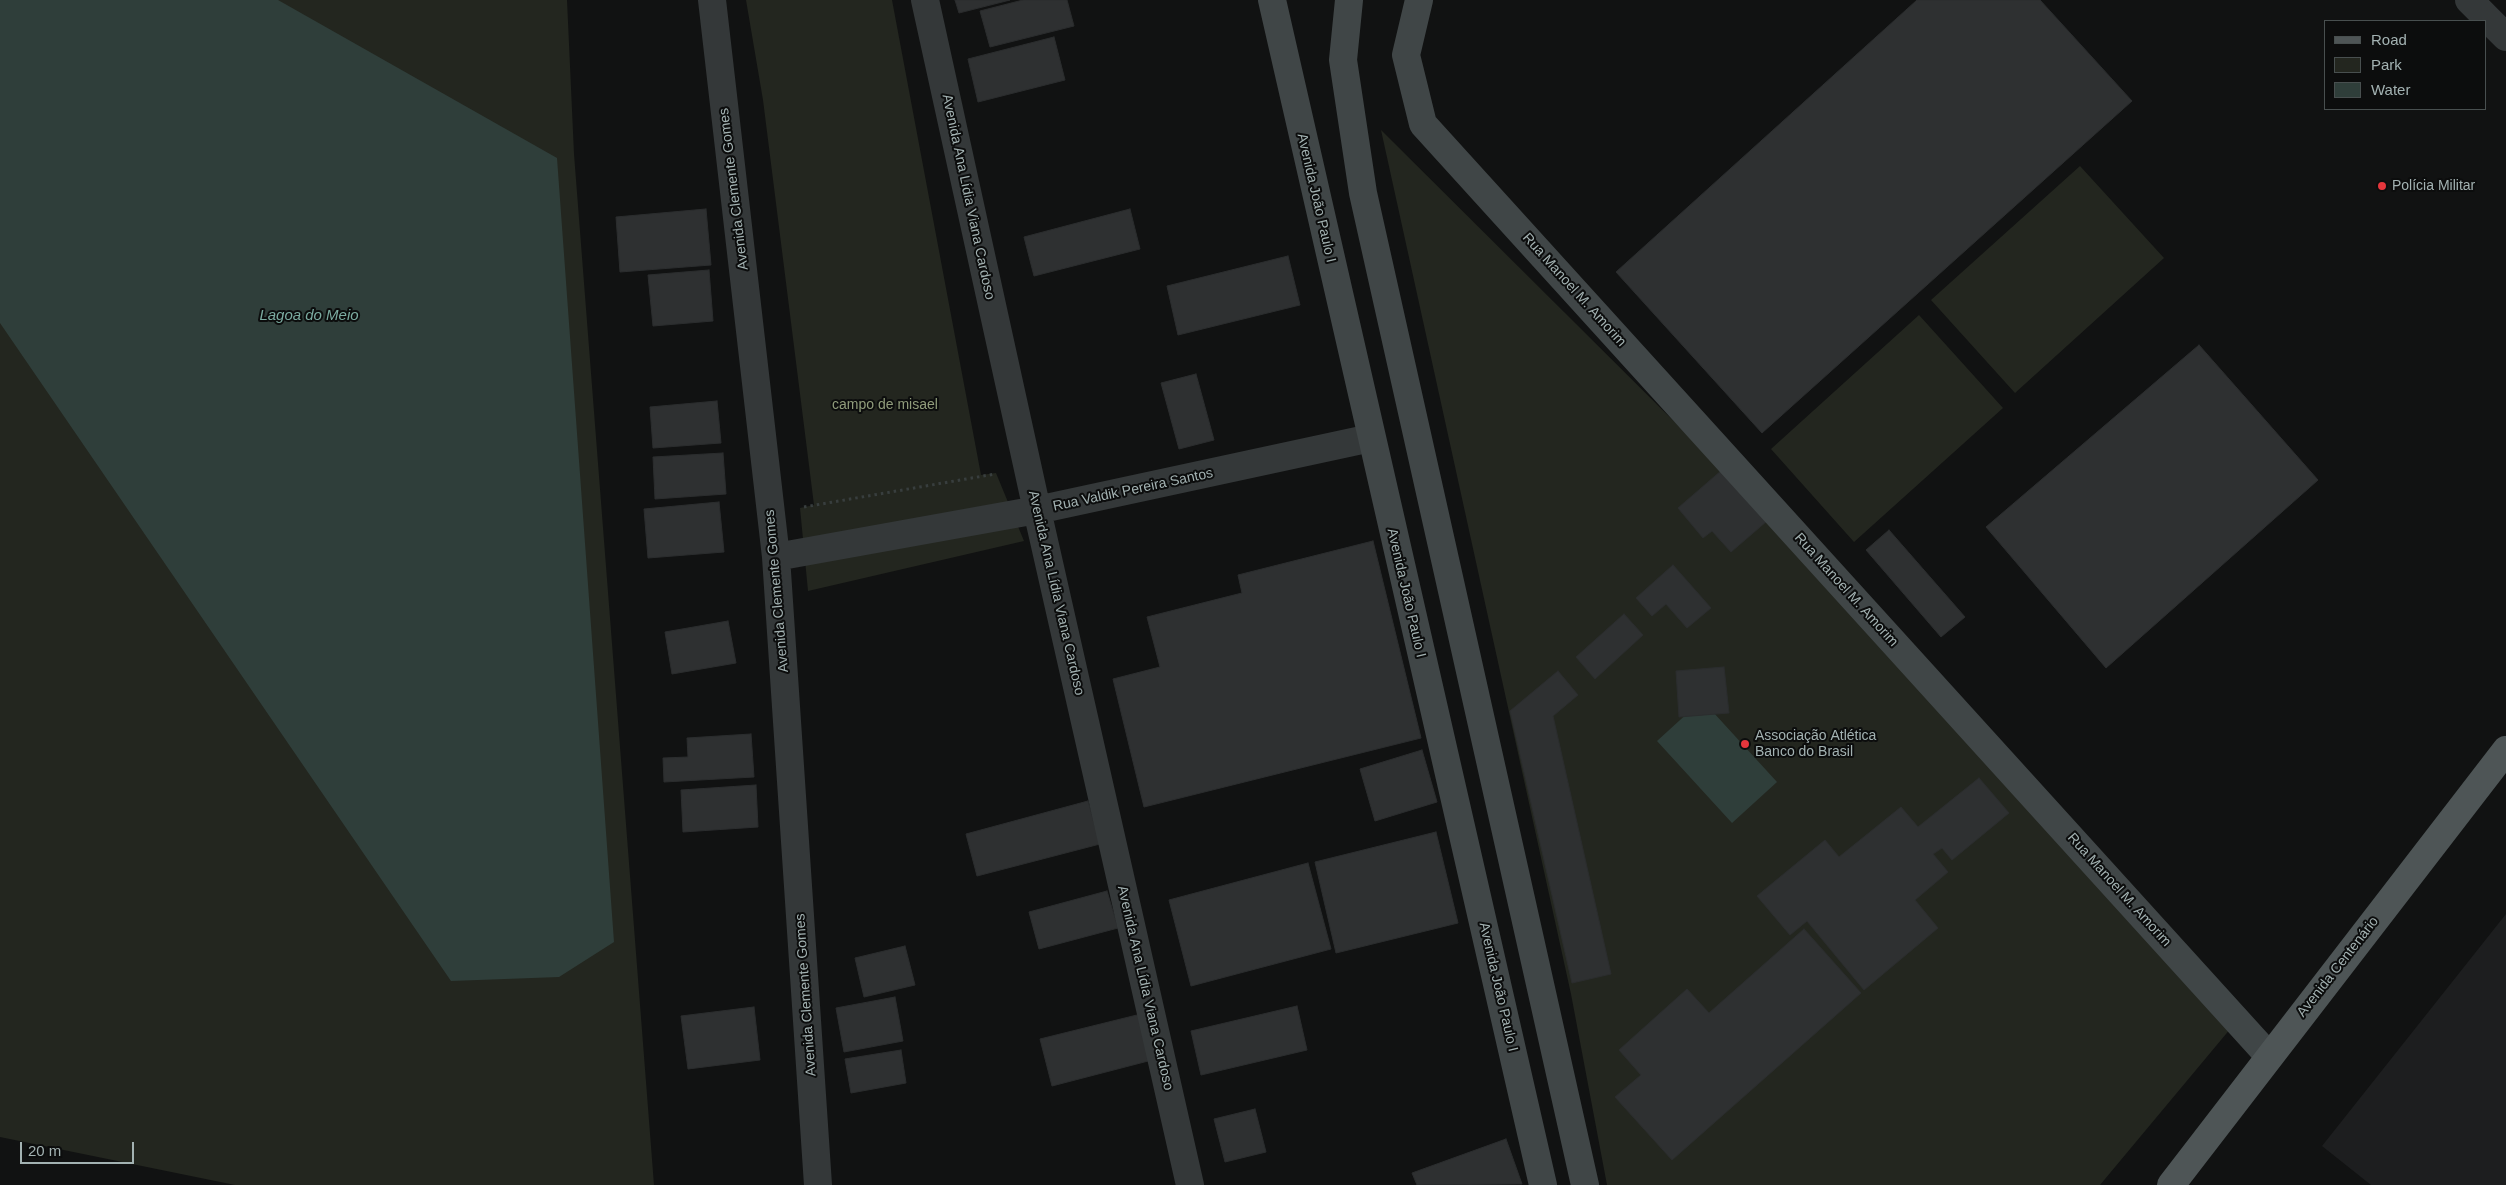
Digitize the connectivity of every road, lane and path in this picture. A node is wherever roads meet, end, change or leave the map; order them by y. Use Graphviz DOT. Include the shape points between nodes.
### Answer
graph roads {
  1 [pos="712,0"];
  2 [pos="925,0"];
  3 [pos="1272,0"];
  4 [pos="1349,0"];
  5 [pos="1419,0"];
  6 [pos="2469,0"];
  7 [pos="2506,38"];
  8 [pos="1371,438"];
  9 [pos="994,464"];
  10 [pos="800,508"];
  11 [pos="1037,510"];
  12 [pos="776,557"];
  13 [pos="2506,750"];
  14 [pos="2269,1056"];
  15 [pos="818,1185"];
  16 [pos="1190,1185"];
  17 [pos="1543,1185"];
  18 [pos="1585,1185"];
  19 [pos="2170,1185"];
  1 -- 12 [label="street, Avenida Clemente Gomes"];
  2 -- 11 [label="street, Avenida Ana Lídia Viana Cardoso"];
  3 -- 8 [label="main road, Avenida João Paulo I"];
  4 -- 18 [label="main road" via="1343,60 1363,193"];
  5 -- 14 [label="main road, Rua Manoel M. Amorim" via="1406,55 1423,124"];
  6 -- 7 [label="street"];
  8 -- 11 [label="street, Rua Valdik Pereira Santos"];
  8 -- 17 [label="main road, Avenida João Paulo I"];
  9 -- 10 [label="path" via="996,473"];
  11 -- 12 [label="street, Rua Valdik Pereira Santos"];
  11 -- 16 [label="street, Avenida Ana Lídia Viana Cardoso"];
  12 -- 15 [label="street, Avenida Clemente Gomes"];
  13 -- 14 [label="main road, Avenida Centenário"];
  14 -- 19 [label="main road, Avenida Centenário"];
}
